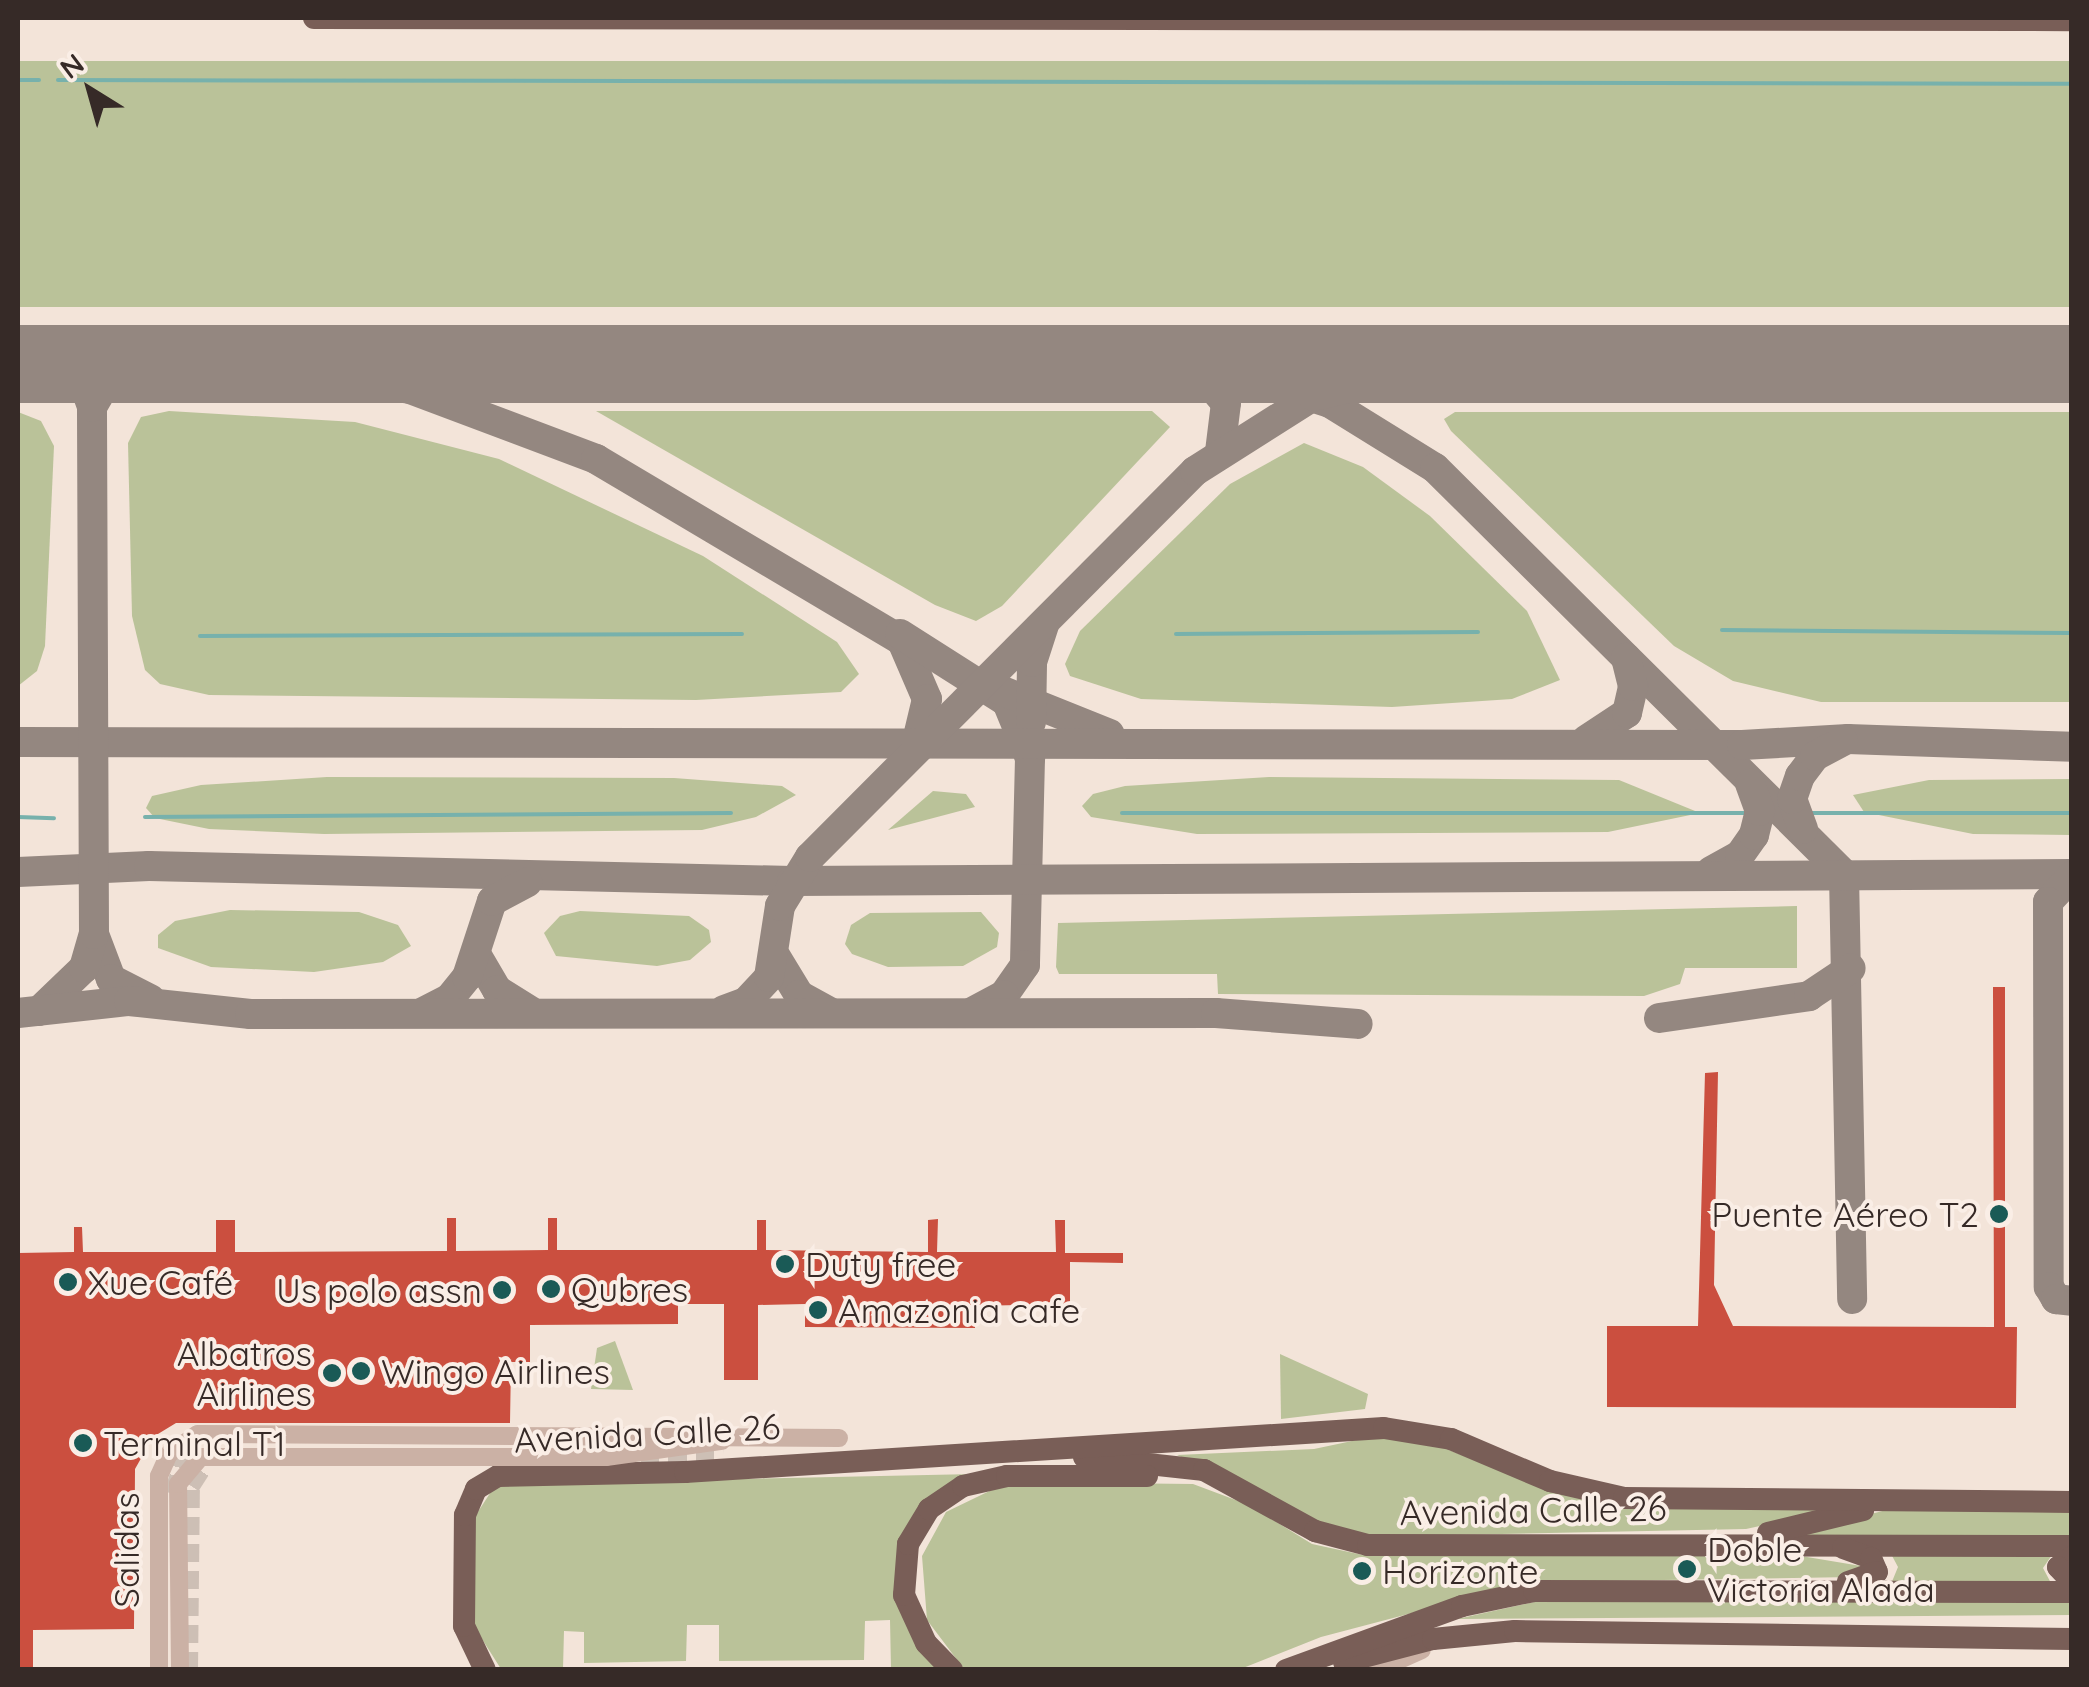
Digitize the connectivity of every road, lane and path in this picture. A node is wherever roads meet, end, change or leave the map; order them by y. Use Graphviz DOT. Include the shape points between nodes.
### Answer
graph roads {
  1 [pos="314,18"];
  2 [pos="788,18"];
  3 [pos="659,19"];
  4 [pos="1497,19"];
  5 [pos="1563,19"];
  6 [pos="2072,20"];
  7 [pos="839,1438"];
  8 [pos="722,1441"];
  9 [pos="1015,1452"];
  10 [pos="1245,1490"];
  11 [pos="1890,1502"];
  12 [pos="2072,1502"];
  13 [pos="1697,1543"];
  14 [pos="1826,1544"];
  15 [pos="2072,1546"];
  16 [pos="2072,1557"];
  17 [pos="2072,1582"];
  18 [pos="1790,1589"];
  19 [pos="2072,1592"];
  20 [pos="2072,1623"];
  21 [pos="1644,1631"];
  22 [pos="1457,1636"];
  23 [pos="2072,1639"];
  24 [pos="159,1670"];
  25 [pos="180,1670"];
  26 [pos="485,1670"];
  27 [pos="952,1670"];
  28 [pos="1286,1670"];
  29 [pos="1316,1670"];
  30 [pos="1377,1670"];
  1 -- 3 [label="main road"];
  2 -- 3 [label="main road"];
  2 -- 4 [label="main road"];
  4 -- 5 [label="main road"];
  5 -- 6 [label="main road"];
  7 -- 8 [label="street, Salidas"];
  8 -- 24 [label="street, Salidas, bridge" via="590,1434 188,1438 158,1476"];
  8 -- 25 [label="street, Salidas, bridge" via="606,1457 200,1457 178,1484"];
  9 -- 10 [label="main road, Avenida Calle 26" via="1188,1466"];
  9 -- 11 [label="main road, Avenida Calle 26" via="1402,1430 1624,1498"];
  9 -- 26 [label="main road, Avenida Calle 26" via="493,1477 471,1496 465,1514 464,1626"];
  10 -- 13 [label="main road, Avenida Calle 26" via="1315,1531 1368,1545"];
  10 -- 27 [label="main road" via="1155,1476 1007,1476 946,1495 916,1526 902,1579 916,1626"];
  11 -- 12 [label="main road, Avenida Calle 26"];
  11 -- 13 [label="main road"];
  13 -- 14 [label="main road, Avenida Calle 26"];
  14 -- 15 [label="main road, Avenida Calle 26"];
  14 -- 18 [label="main road" via="1871,1558 1875,1576"];
  16 -- 17 [label="main road" via="2058,1567"];
  18 -- 19 [label="main road"];
  18 -- 28 [label="main road" via="1516,1593"];
  20 -- 21 [label="main road"];
  21 -- 22 [label="main road"];
  21 -- 23 [label="main road"];
  22 -- 29 [label="main road"];
  22 -- 30 [label="street"];
}
